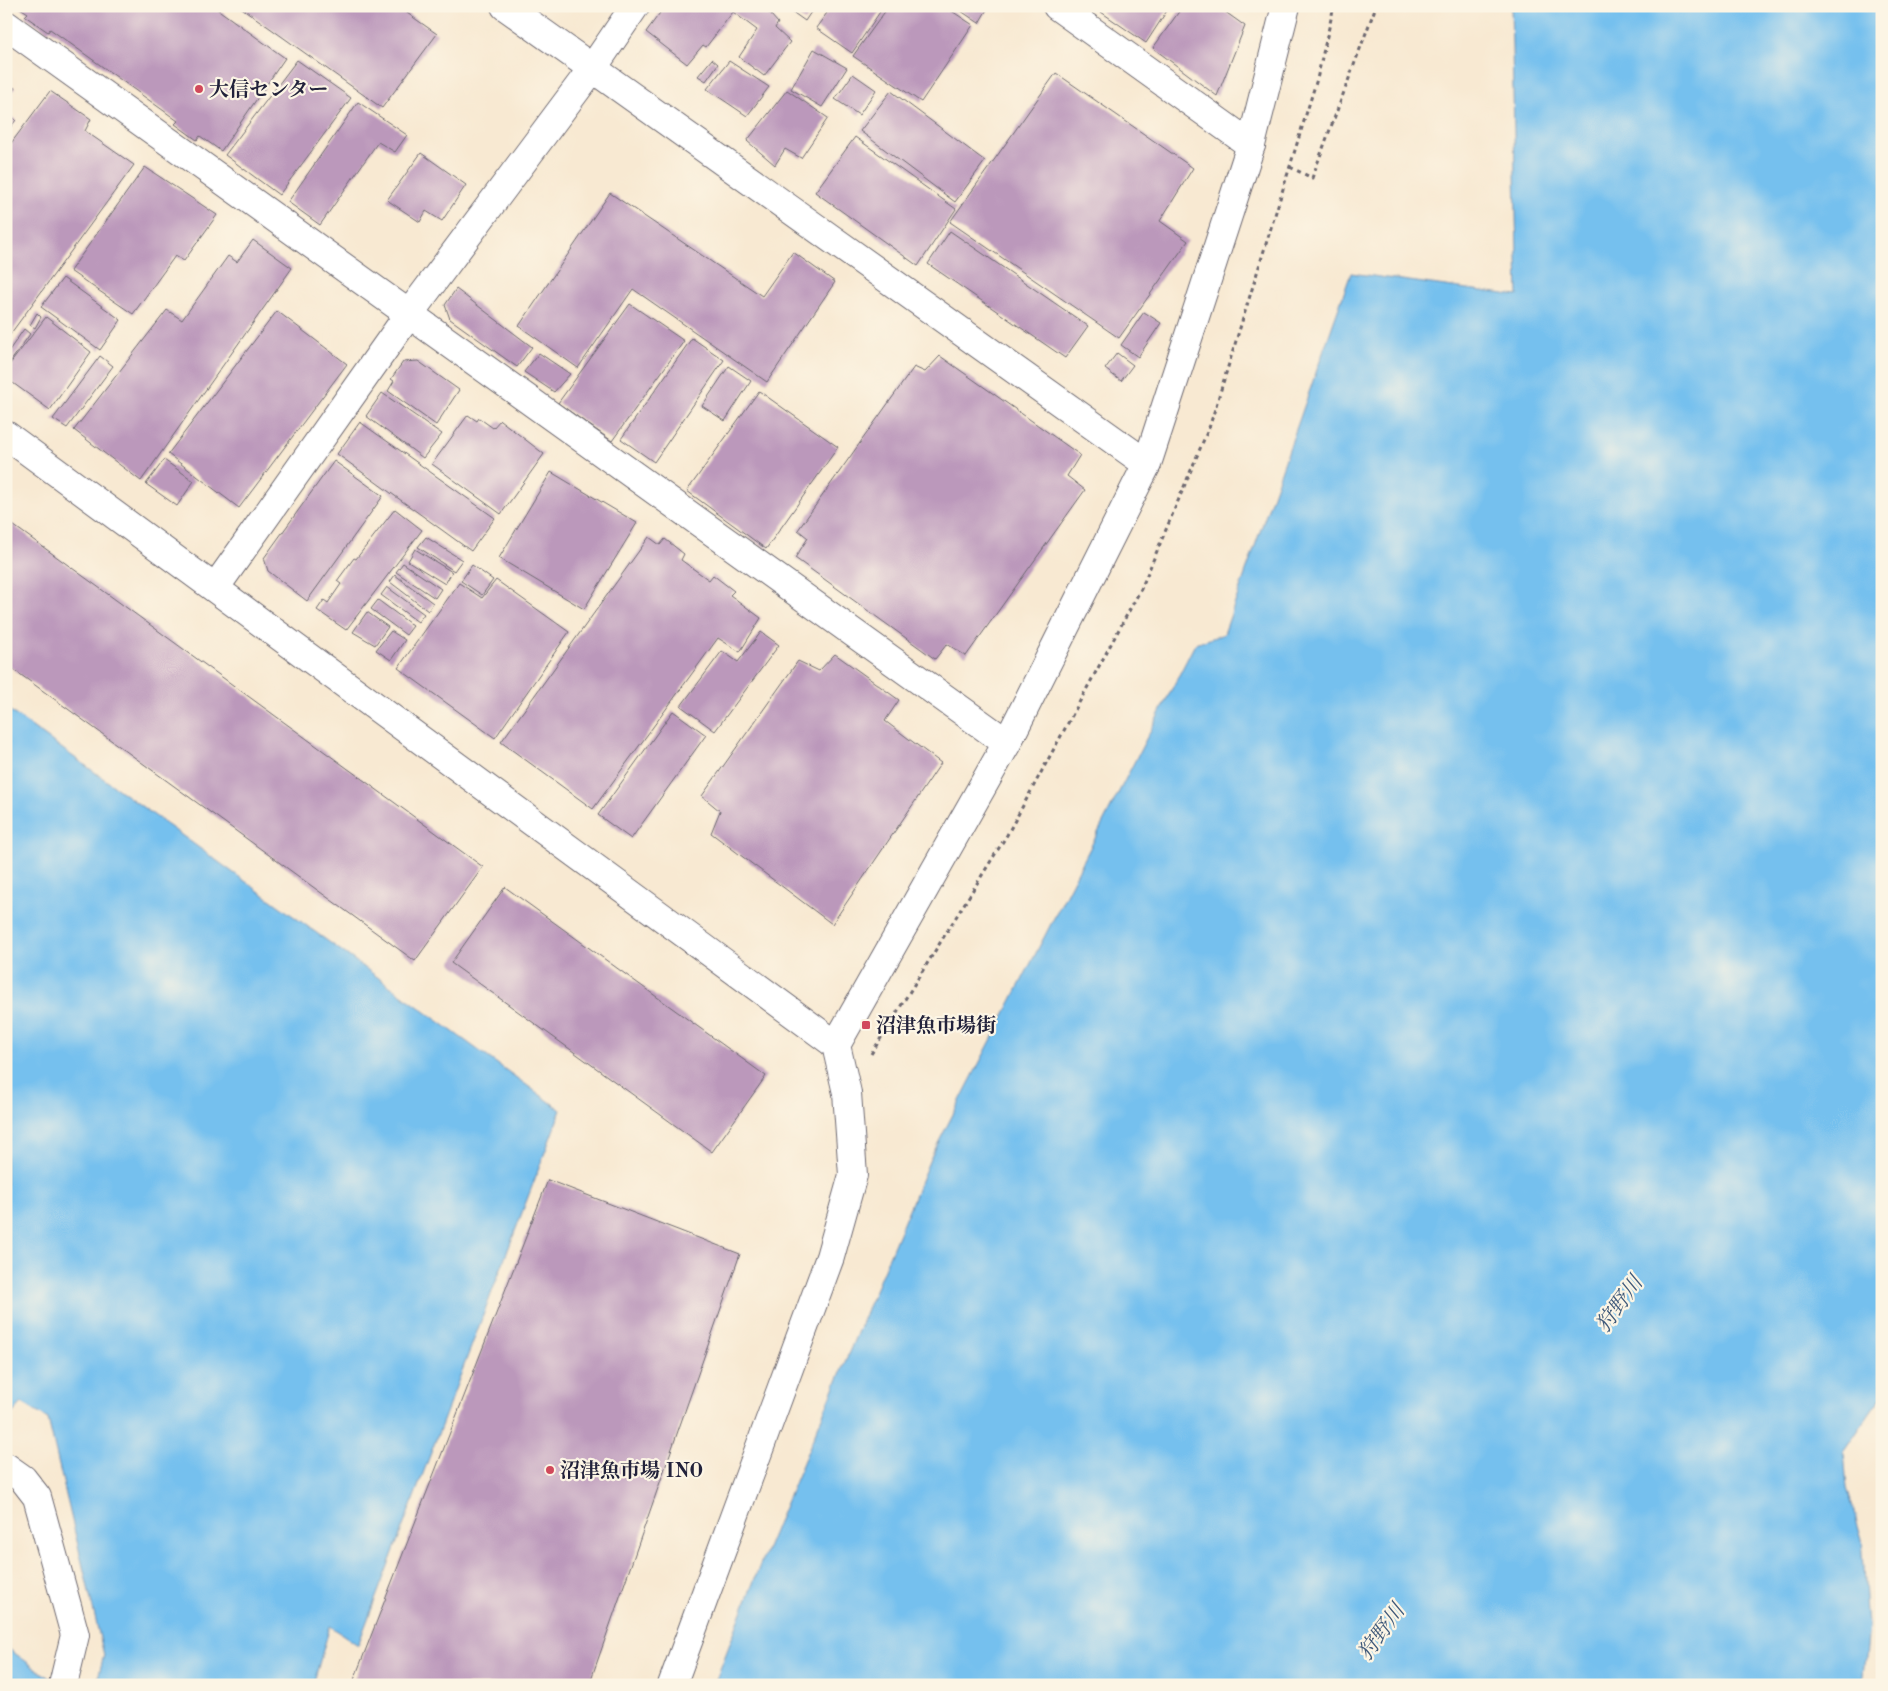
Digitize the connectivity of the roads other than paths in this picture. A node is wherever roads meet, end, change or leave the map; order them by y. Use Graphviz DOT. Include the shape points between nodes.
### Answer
graph roads {
  1 [pos="506,6"];
  2 [pos="635,6"];
  3 [pos="1057,6"];
  4 [pos="1286,6"];
  5 [pos="6,26"];
  6 [pos="592,69"];
  7 [pos="1252,145"];
  8 [pos="409,314"];
  9 [pos="6,435"];
  10 [pos="1147,464"];
  11 [pos="215,588"];
  12 [pos="1007,743"];
  13 [pos="836,1045"];
  14 [pos="6,1468"];
  15 [pos="64,1682"];
  16 [pos="672,1685"];
  1 -- 6 [label="street"];
  2 -- 6 [label="street"];
  3 -- 7 [label="street"];
  4 -- 7 [label="street"];
  5 -- 8 [label="street"];
  6 -- 8 [label="street"];
  6 -- 10 [label="street"];
  7 -- 10 [label="street"];
  8 -- 11 [label="street"];
  8 -- 12 [label="street"];
  9 -- 11 [label="street"];
  10 -- 12 [label="street"];
  11 -- 13 [label="street"];
  12 -- 13 [label="street"];
  13 -- 16 [label="street" via="847,1093 853,1175 830,1257"];
  14 -- 15 [label="street" via="23,1479 37,1497 42,1512 75,1635"];
}
